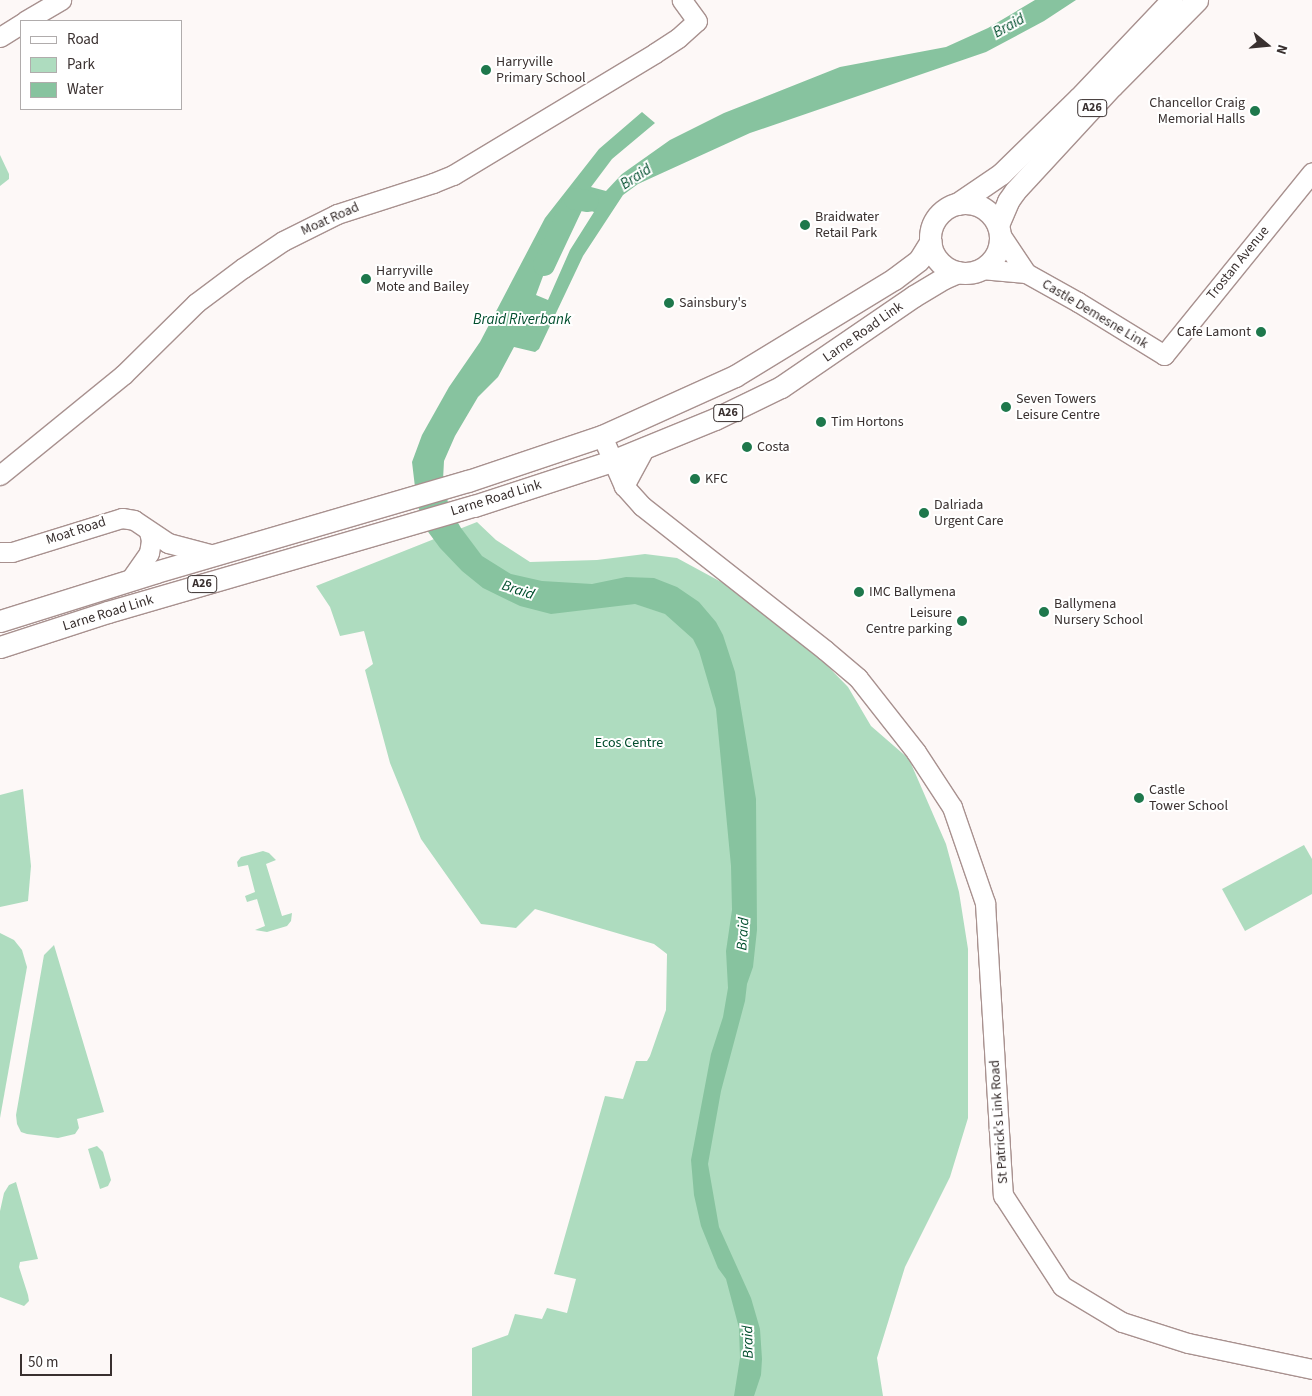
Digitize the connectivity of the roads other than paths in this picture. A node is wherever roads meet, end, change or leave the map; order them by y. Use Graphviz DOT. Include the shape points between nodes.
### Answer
graph roads {
  1 [pos="61,0"];
  2 [pos="682,0"];
  3 [pos="1172,0"];
  4 [pos="1197,0"];
  5 [pos="27,20"];
  6 [pos="20,25"];
  7 [pos="0,37"];
  8 [pos="1312,172"];
  9 [pos="957,204"];
  10 [pos="999,229"];
  11 [pos="931,241"];
  12 [pos="981,269"];
  13 [pos="958,272"];
  14 [pos="1026,273"];
  15 [pos="1164,355"];
  16 [pos="602,436"];
  17 [pos="645,447"];
  18 [pos="612,460"];
  19 [pos="0,475"];
  20 [pos="624,486"];
  21 [pos="148,532"];
  22 [pos="0,552"];
  23 [pos="214,555"];
  24 [pos="130,580"];
  25 [pos="0,621"];
  26 [pos="0,647"];
  27 [pos="1312,1369"];
  1 -- 5 [label="street"];
  2 -- 19 [label="street, Moat Road" via="697,21 655,53 453,175 356,206 284,241 196,303 123,375"];
  3 -- 9 [label="main road, A26" via="1080,98 1001,174"];
  4 -- 10 [label="main road, A26" via="1014,191"];
  6 -- 7 [label="street"];
  8 -- 15 [label="street, Trostan Avenue"];
  9 -- 10 [label="main road" via="972,204 985,209"];
  9 -- 11 [label="main road, A26" via="934,222"];
  10 -- 12 [label="main road, A26" via="996,253 991,262"];
  10 -- 14 [label="street, Castle Demesne Link"];
  11 -- 13 [label="main road" via="940,261"];
  11 -- 16 [label="main road, Larne Road Link / A26" via="918,260 894,279 735,376"];
  12 -- 13 [label="main road, A26"];
  12 -- 14 [label="street, Castle Demesne Link"];
  13 -- 17 [label="main road, Larne Road Link / A26" via="914,296 781,387 715,419"];
  14 -- 15 [label="street, Castle Demesne Link"];
  16 -- 18 [label="street, St Patrick’s Link Road"];
  16 -- 23 [label="main road, Larne Road Link / A26" via="468,481"];
  17 -- 18 [label="main road, Larne Road Link / A26"];
  17 -- 20 [label="street"];
  18 -- 20 [label="street, St Patrick’s Link Road"];
  18 -- 26 [label="main road, Larne Road Link / A26" via="474,506 108,612"];
  20 -- 27 [label="street, St Patrick’s Link Road" via="642,506 847,666 916,752 952,807 985,903 1003,1195 1062,1286 1122,1322 1188,1343"];
  21 -- 22 [label="street, Moat Road" via="134,520 119,518 19,550"];
  21 -- 23 [label="street, Moat Road" via="181,548"];
  21 -- 24 [label="street" via="149,553"];
  23 -- 24 [label="main road, Larne Road Link / A26"];
  24 -- 25 [label="main road, Larne Road Link / A26"];
}
